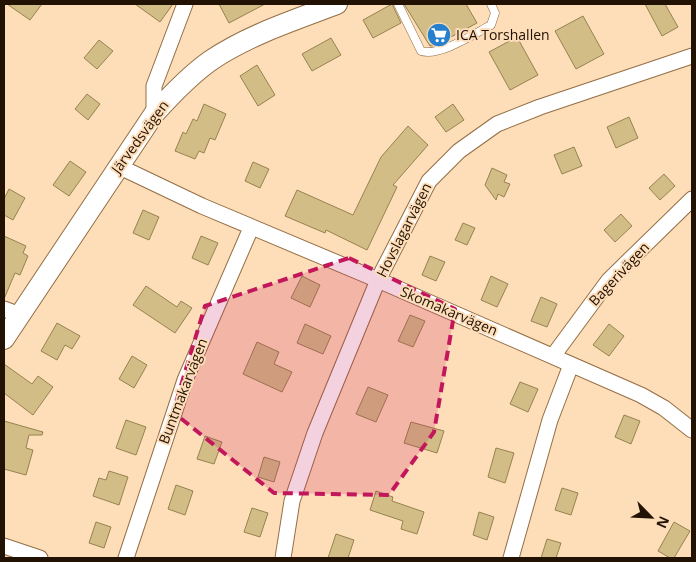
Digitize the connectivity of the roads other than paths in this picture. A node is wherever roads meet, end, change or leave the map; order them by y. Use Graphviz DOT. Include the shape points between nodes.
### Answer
graph roads {
  1 [pos="185,4"];
  2 [pos="337,4"];
  3 [pos="398,4"];
  4 [pos="491,4"];
  5 [pos="692,56"];
  6 [pos="154,114"];
  7 [pos="118,166"];
  8 [pos="692,199"];
  9 [pos="251,228"];
  10 [pos="378,280"];
  11 [pos="12,312"];
  12 [pos="4,339"];
  13 [pos="553,356"];
  14 [pos="571,365"];
  15 [pos="692,430"];
  16 [pos="4,546"];
  17 [pos="40,558"];
  18 [pos="126,558"];
  19 [pos="283,558"];
  20 [pos="511,558"];
  1 -- 6 [label="street" via="154,86"];
  2 -- 6 [label="street, Järvedsvägen" via="278,27 211,60"];
  3 -- 4 [label="lane" via="421,51 436,52 491,25 495,13"];
  5 -- 10 [label="street, Hovslagarvägen" via="540,107 480,134 429,180"];
  6 -- 7 [label="street, Järvedsvägen"];
  7 -- 9 [label="street, Skomakarvägen"];
  7 -- 11 [label="street, Järvedsvägen"];
  8 -- 13 [label="street, Bagerivägen" via="609,280"];
  9 -- 10 [label="street, Skomakarvägen"];
  9 -- 18 [label="street, Buntmakarvägen" via="185,380"];
  10 -- 13 [label="street, Skomakarvägen"];
  10 -- 19 [label="street, Hovslagarvägen" via="300,476"];
  11 -- 12 [label="street, Järvedsvägen"];
  13 -- 14 [label="street, Skomakarvägen"];
  14 -- 15 [label="street, Skomakarvägen" via="664,408"];
  14 -- 20 [label="street" via="550,420"];
  16 -- 17 [label="street"];
}
